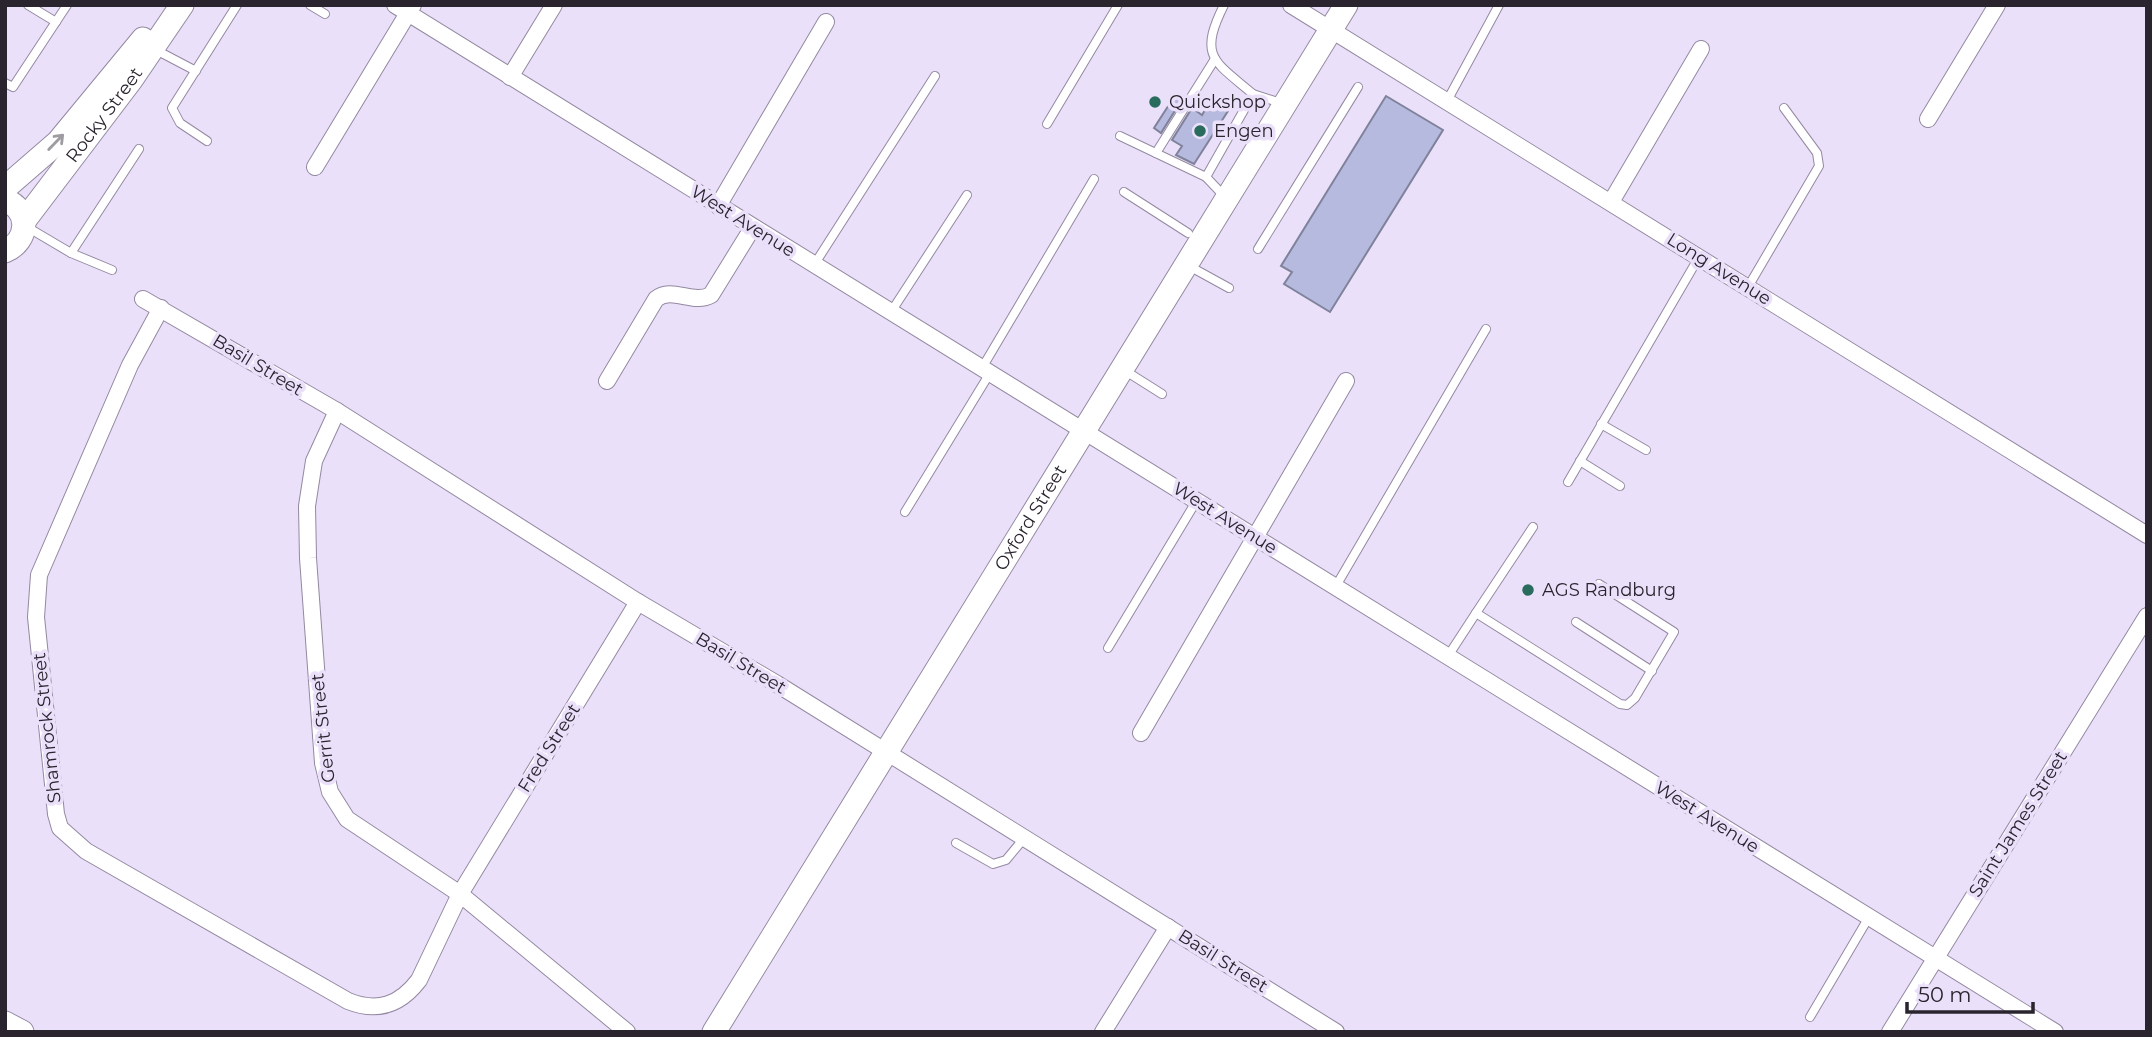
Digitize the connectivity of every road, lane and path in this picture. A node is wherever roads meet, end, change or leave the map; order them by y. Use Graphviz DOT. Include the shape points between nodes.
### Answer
graph roads {
  1 [pos="28,5"];
  2 [pos="67,5"];
  3 [pos="169,5"];
  4 [pos="182,5"];
  5 [pos="237,5"];
  6 [pos="310,5"];
  7 [pos="554,5"];
  8 [pos="1118,5"];
  9 [pos="1224,5"];
  10 [pos="1291,5"];
  11 [pos="1346,5"];
  12 [pos="1500,5"];
  13 [pos="1997,5"];
  14 [pos="405,8"];
  15 [pos="325,14"];
  16 [pos="56,22"];
  17 [pos="826,22"];
  18 [pos="1331,31"];
  19 [pos="153,48"];
  20 [pos="1701,49"];
  21 [pos="1215,59"];
  22 [pos="196,71"];
  23 [pos="935,76"];
  24 [pos="510,77"];
  25 [pos="5,83"];
  26 [pos="1358,87"];
  27 [pos="1253,94"];
  28 [pos="1447,101"];
  29 [pos="1284,104"];
  30 [pos="1784,108"];
  31 [pos="1928,119"];
  32 [pos="1047,124"];
  33 [pos="1120,136"];
  34 [pos="207,141"];
  35 [pos="139,149"];
  36 [pos="1156,153"];
  37 [pos="315,167"];
  38 [pos="1206,177"];
  39 [pos="1094,179"];
  40 [pos="5,188"];
  41 [pos="1124,192"];
  42 [pos="967,195"];
  43 [pos="1227,199"];
  44 [pos="5,200"];
  45 [pos="1611,202"];
  46 [pos="718,206"];
  47 [pos="24,223"];
  48 [pos="753,227"];
  49 [pos="1188,233"];
  50 [pos="1258,249"];
  51 [pos="5,251"];
  52 [pos="71,253"];
  53 [pos="1699,257"];
  54 [pos="814,265"];
  55 [pos="1186,265"];
  56 [pos="112,270"];
  57 [pos="1748,287"];
  58 [pos="1230,288"];
  59 [pos="143,299"];
  60 [pos="161,308"];
  61 [pos="891,312"];
  62 [pos="1486,328"];
  63 [pos="1121,369"];
  64 [pos="986,371"];
  65 [pos="1346,380"];
  66 [pos="607,381"];
  67 [pos="1163,394"];
  68 [pos="337,411"];
  69 [pos="1601,424"];
  70 [pos="1083,431"];
  71 [pos="1646,450"];
  72 [pos="1580,461"];
  73 [pos="1568,482"];
  74 [pos="1620,486"];
  75 [pos="1197,500"];
  76 [pos="905,512"];
  77 [pos="1533,527"];
  78 [pos="2147,534"];
  79 [pos="1256,537"];
  80 [pos="1599,584"];
  81 [pos="1336,586"];
  82 [pos="638,602"];
  83 [pos="1476,613"];
  84 [pos="2147,617"];
  85 [pos="1576,622"];
  86 [pos="1108,648"];
  87 [pos="1448,656"];
  88 [pos="1652,671"];
  89 [pos="1141,733"];
  90 [pos="886,753"];
  91 [pos="1025,837"];
  92 [pos="956,843"];
  93 [pos="460,894"];
  94 [pos="1868,916"];
  95 [pos="1168,927"];
  96 [pos="1935,958"];
  97 [pos="1810,1017"];
  98 [pos="5,1023"];
  99 [pos="22,1032"];
  100 [pos="627,1032"];
  101 [pos="714,1032"];
  102 [pos="1103,1032"];
  103 [pos="1336,1032"];
  104 [pos="1890,1032"];
  105 [pos="2055,1032"];
  1 -- 16 [label="lane"];
  2 -- 16 [label="lane"];
  40 -- 3 [label="street, Rocky Street, one-way" via="58,142"];
  4 -- 19 [label="street, Rocky Street"];
  5 -- 22 [label="lane"];
  6 -- 15 [label="lane"];
  7 -- 24 [label="street"];
  8 -- 32 [label="lane"];
  9 -- 21 [label="lane" via="1210,38"];
  10 -- 18 [label="street, Long Avenue"];
  11 -- 18 [label="street, Oxford Street"];
  12 -- 28 [label="lane"];
  13 -- 31 [label="street"];
  14 -- 24 [label="street, West Avenue"];
  14 -- 37 [label="street"];
  16 -- 25 [label="lane" via="13,87"];
  17 -- 46 [label="street"];
  18 -- 28 [label="street, Long Avenue"];
  18 -- 29 [label="street, Oxford Street"];
  19 -- 22 [label="lane"];
  19 -- 47 [label="street, Rocky Street"];
  20 -- 45 [label="street"];
  21 -- 27 [label="lane"];
  21 -- 36 [label="lane"];
  22 -- 34 [label="lane" via="172,108 180,123"];
  23 -- 54 [label="lane"];
  24 -- 46 [label="street, West Avenue"];
  26 -- 50 [label="lane"];
  27 -- 29 [label="lane"];
  27 -- 38 [label="lane"];
  28 -- 45 [label="street, Long Avenue"];
  29 -- 43 [label="street, Oxford Street"];
  30 -- 57 [label="lane" via="1817,153 1819,166"];
  33 -- 36 [label="lane"];
  35 -- 52 [label="lane"];
  36 -- 38 [label="lane"];
  38 -- 43 [label="lane"];
  39 -- 64 [label="lane"];
  41 -- 49 [label="lane"];
  42 -- 61 [label="lane"];
  43 -- 55 [label="street, Oxford Street"];
  44 -- 47 [label="street" via="16,206"];
  45 -- 53 [label="street, Long Avenue"];
  46 -- 48 [label="street, West Avenue"];
  47 -- 51 [label="street, Rocky Street" via="21,238"];
  47 -- 52 [label="lane"];
  48 -- 54 [label="street, West Avenue"];
  48 -- 66 [label="street" via="711,295 699,299 668,294 656,299"];
  52 -- 56 [label="lane"];
  53 -- 57 [label="street, Long Avenue"];
  53 -- 69 [label="lane"];
  54 -- 61 [label="street, West Avenue"];
  55 -- 58 [label="lane"];
  55 -- 63 [label="street, Oxford Street"];
  57 -- 78 [label="street, Long Avenue"];
  59 -- 60 [label="street, Basil Street"];
  60 -- 68 [label="street, Basil Street"];
  60 -- 93 [label="street, Shamrock Street" via="130,365 39,575 36,617 53,799 60,828 86,851 361,1006 387,1006 411,991"];
  61 -- 64 [label="street, West Avenue"];
  62 -- 81 [label="lane"];
  63 -- 67 [label="lane"];
  63 -- 70 [label="street, Oxford Street"];
  64 -- 70 [label="street, West Avenue"];
  64 -- 76 [label="lane"];
  65 -- 79 [label="street"];
  68 -- 82 [label="street, Basil Street"];
  68 -- 93 [label="street, Gerrit Street" via="314,461 307,506 323,763 330,792 347,819"];
  69 -- 71 [label="lane"];
  69 -- 72 [label="lane"];
  70 -- 75 [label="street, West Avenue"];
  70 -- 90 [label="street, Oxford Street"];
  72 -- 73 [label="lane"];
  72 -- 74 [label="lane"];
  75 -- 79 [label="street, West Avenue"];
  75 -- 86 [label="lane"];
  77 -- 83 [label="lane"];
  79 -- 81 [label="street, West Avenue"];
  79 -- 89 [label="street"];
  80 -- 88 [label="lane" via="1673,629"];
  81 -- 87 [label="street, West Avenue"];
  82 -- 90 [label="street, Basil Street"];
  82 -- 93 [label="street, Fred Street"];
  83 -- 87 [label="lane"];
  83 -- 88 [label="lane" via="1620,704 1630,703"];
  84 -- 96 [label="street, Saint James Street"];
  85 -- 88 [label="lane"];
  87 -- 94 [label="street, West Avenue"];
  90 -- 91 [label="street, Basil Street"];
  90 -- 101 [label="street, Oxford Street"];
  91 -- 92 [label="lane" via="1006,860 993,864"];
  91 -- 95 [label="street, Basil Street"];
  93 -- 100 [label="street, Gerrit Street"];
  94 -- 96 [label="street, West Avenue"];
  94 -- 97 [label="lane"];
  95 -- 102 [label="street"];
  95 -- 103 [label="street, Basil Street"];
  96 -- 104 [label="street, Saint James Street"];
  96 -- 105 [label="street, West Avenue"];
  98 -- 99 [label="street"];
}
